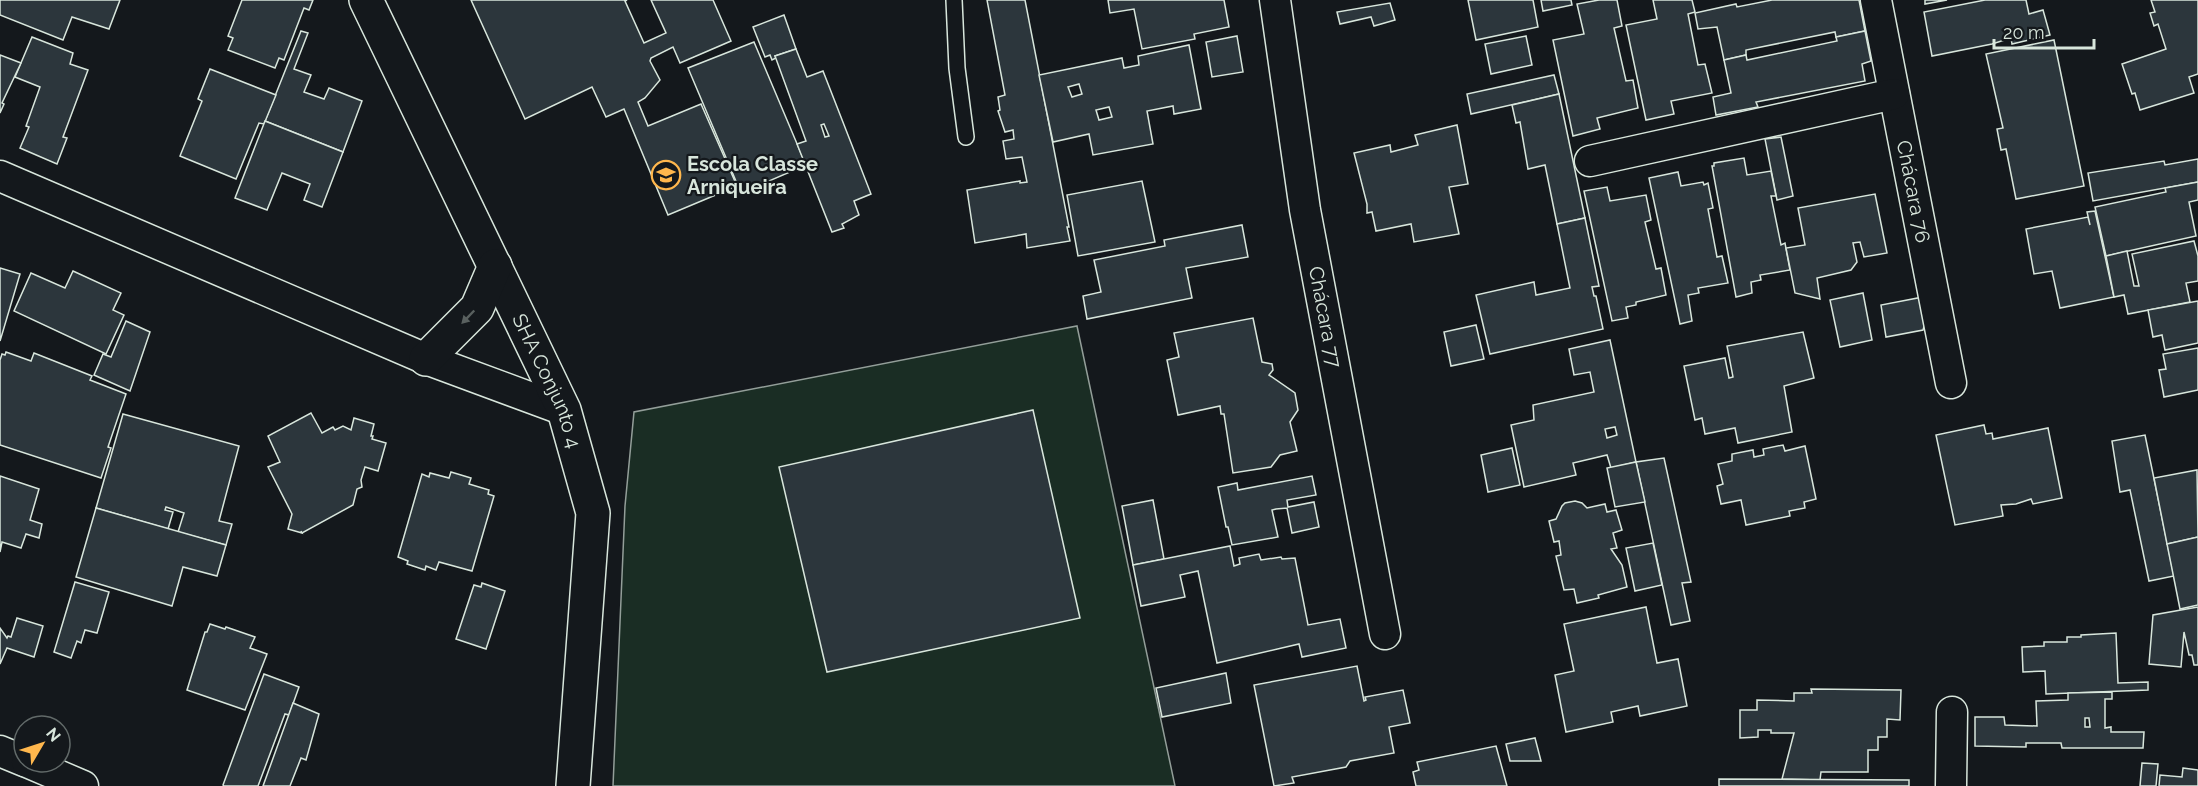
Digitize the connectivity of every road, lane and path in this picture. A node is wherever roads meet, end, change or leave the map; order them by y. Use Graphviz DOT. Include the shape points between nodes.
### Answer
graph roads {
  1 [pos="954,0"];
  2 [pos="1275,0"];
  3 [pos="1876,0"];
  4 [pos="369,2"];
  5 [pos="1894,94"];
  6 [pos="966,137"];
  7 [pos="1590,161"];
  8 [pos="0,176"];
  9 [pos="495,266"];
  10 [pos="426,359"];
  11 [pos="1951,383"];
  12 [pos="564,410"];
  13 [pos="1385,634"];
  14 [pos="1952,712"];
  15 [pos="55,774"];
  16 [pos="83,786"];
  17 [pos="573,786"];
  18 [pos="1951,786"];
  1 -- 6 [label="lane"];
  2 -- 13 [label="street, Chácara 77" via="1305,210"];
  3 -- 5 [label="street, Chácara 76"];
  4 -- 9 [label="street, SHA Conjunto 4"];
  5 -- 7 [label="street"];
  5 -- 11 [label="street, Chácara 76"];
  8 -- 10 [label="street"];
  9 -- 10 [label="street, one-way" via="477,308"];
  9 -- 12 [label="street, SHA Conjunto 4"];
  10 -- 12 [label="street"];
  12 -- 17 [label="street, SHA Conjunto 4" via="593,513"];
  14 -- 18 [label="street"];
  15 -- 16 [label="street"];
}
